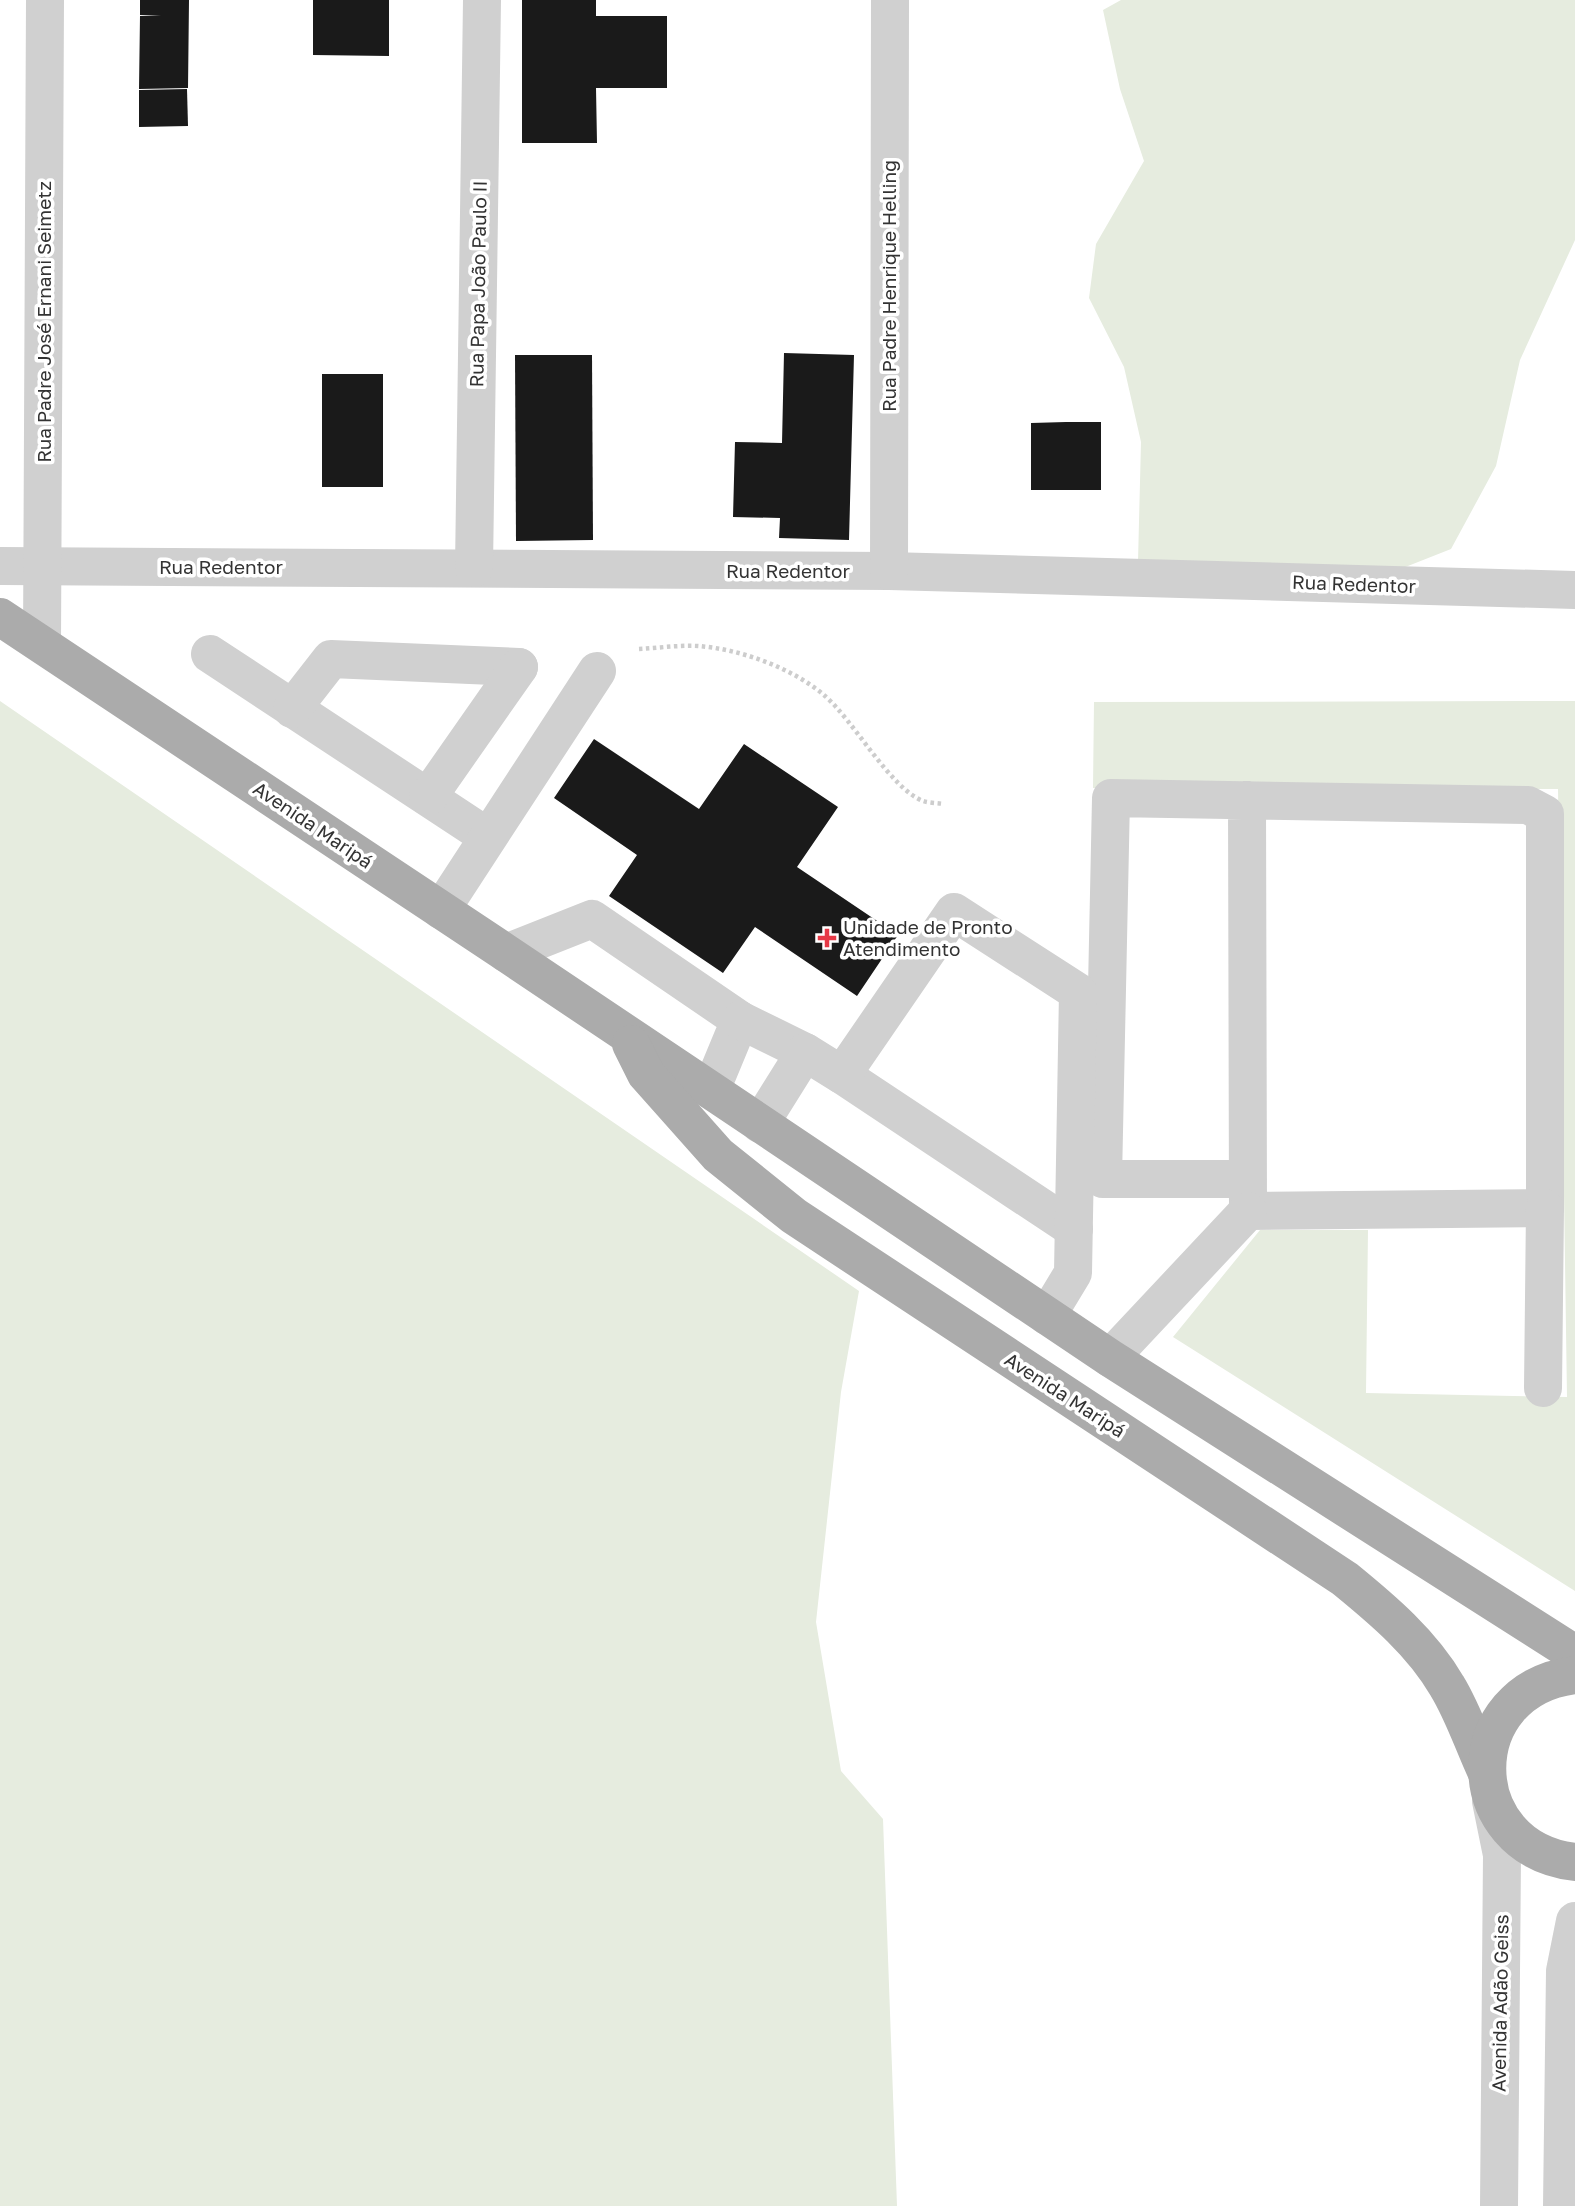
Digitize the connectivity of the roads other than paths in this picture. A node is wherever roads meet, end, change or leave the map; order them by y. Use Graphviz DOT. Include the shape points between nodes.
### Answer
graph roads {
  1 [pos="44,0"];
  2 [pos="482,0"];
  3 [pos="890,0"];
  4 [pos="44,565"];
  5 [pos="0,566"];
  6 [pos="474,568"];
  7 [pos="888,572"];
  8 [pos="1575,590"];
  9 [pos="0,617"];
  10 [pos="42,644"];
  11 [pos="210,654"];
  12 [pos="597,671"];
  13 [pos="292,709"];
  14 [pos="428,797"];
  15 [pos="1247,800"];
  16 [pos="1560,814"];
  17 [pos="488,837"];
  18 [pos="441,910"];
  19 [pos="506,953"];
  20 [pos="740,1020"];
  21 [pos="625,1033"];
  22 [pos="804,1052"];
  23 [pos="842,1075"];
  24 [pos="711,1090"];
  25 [pos="760,1124"];
  26 [pos="1248,1195"];
  27 [pos="1545,1208"];
  28 [pos="1074,1229"];
  29 [pos="1047,1316"];
  30 [pos="1110,1358"];
  31 [pos="1543,1388"];
  32 [pos="1575,1654"];
  33 [pos="1575,1675"];
  34 [pos="1488,1786"];
  35 [pos="1575,1863"];
  36 [pos="1575,1921"];
  37 [pos="1499,2206"];
  38 [pos="1562,2206"];
  1 -- 4 [label="street, Rua Padre José Ernani Seimetz"];
  2 -- 6 [label="street, Rua Papa João Paulo II"];
  3 -- 7 [label="street, Rua Padre Henrique Helling"];
  4 -- 5 [label="street, Rua Redentor"];
  4 -- 6 [label="street, Rua Redentor"];
  4 -- 10 [label="street, Rua Padre José Ernani Seimetz"];
  6 -- 7 [label="street, Rua Redentor"];
  7 -- 8 [label="street, Rua Redentor"];
  9 -- 10 [label="main road, Avenida Maripá"];
  10 -- 18 [label="main road, Avenida Maripá"];
  11 -- 13 [label="street"];
  12 -- 17 [label="street"];
  13 -- 14 [label="street"];
  13 -- 14 [label="street" via="331,659 519,667"];
  14 -- 17 [label="street"];
  15 -- 16 [label="street" via="1528,805"];
  15 -- 26 [label="street"];
  15 -- 26 [label="street" via="1111,798 1103,1179"];
  16 -- 27 [label="street"];
  17 -- 18 [label="street"];
  18 -- 19 [label="main road, Avenida Maripá"];
  19 -- 20 [label="street" via="592,919"];
  19 -- 21 [label="main road, Avenida Maripá"];
  20 -- 22 [label="street"];
  20 -- 24 [label="street"];
  21 -- 24 [label="main road, Avenida Maripá"];
  21 -- 34 [label="main road, Avenida Maripá" via="646,1074 718,1155 783,1208 1345,1579 1379,1606 1447,1685"];
  22 -- 23 [label="street"];
  22 -- 25 [label="street"];
  23 -- 28 [label="street"];
  23 -- 28 [label="street" via="954,912 1078,992"];
  24 -- 25 [label="main road, Avenida Maripá"];
  25 -- 29 [label="main road, Avenida Maripá"];
  26 -- 27 [label="street"];
  26 -- 30 [label="street"];
  27 -- 31 [label="street"];
  28 -- 29 [label="street" via="1073,1273"];
  29 -- 30 [label="main road, Avenida Maripá"];
  30 -- 32 [label="main road, Avenida Maripá"];
  33 -- 34 [label="main road" via="1526,1691 1504,1714 1490,1741"];
  34 -- 35 [label="main road, Avenida Maripá" via="1506,1827 1528,1848"];
  34 -- 37 [label="street, Avenida Adão Geiss" via="1502,1855"];
  36 -- 38 [label="street" via="1564,1971"];
}
